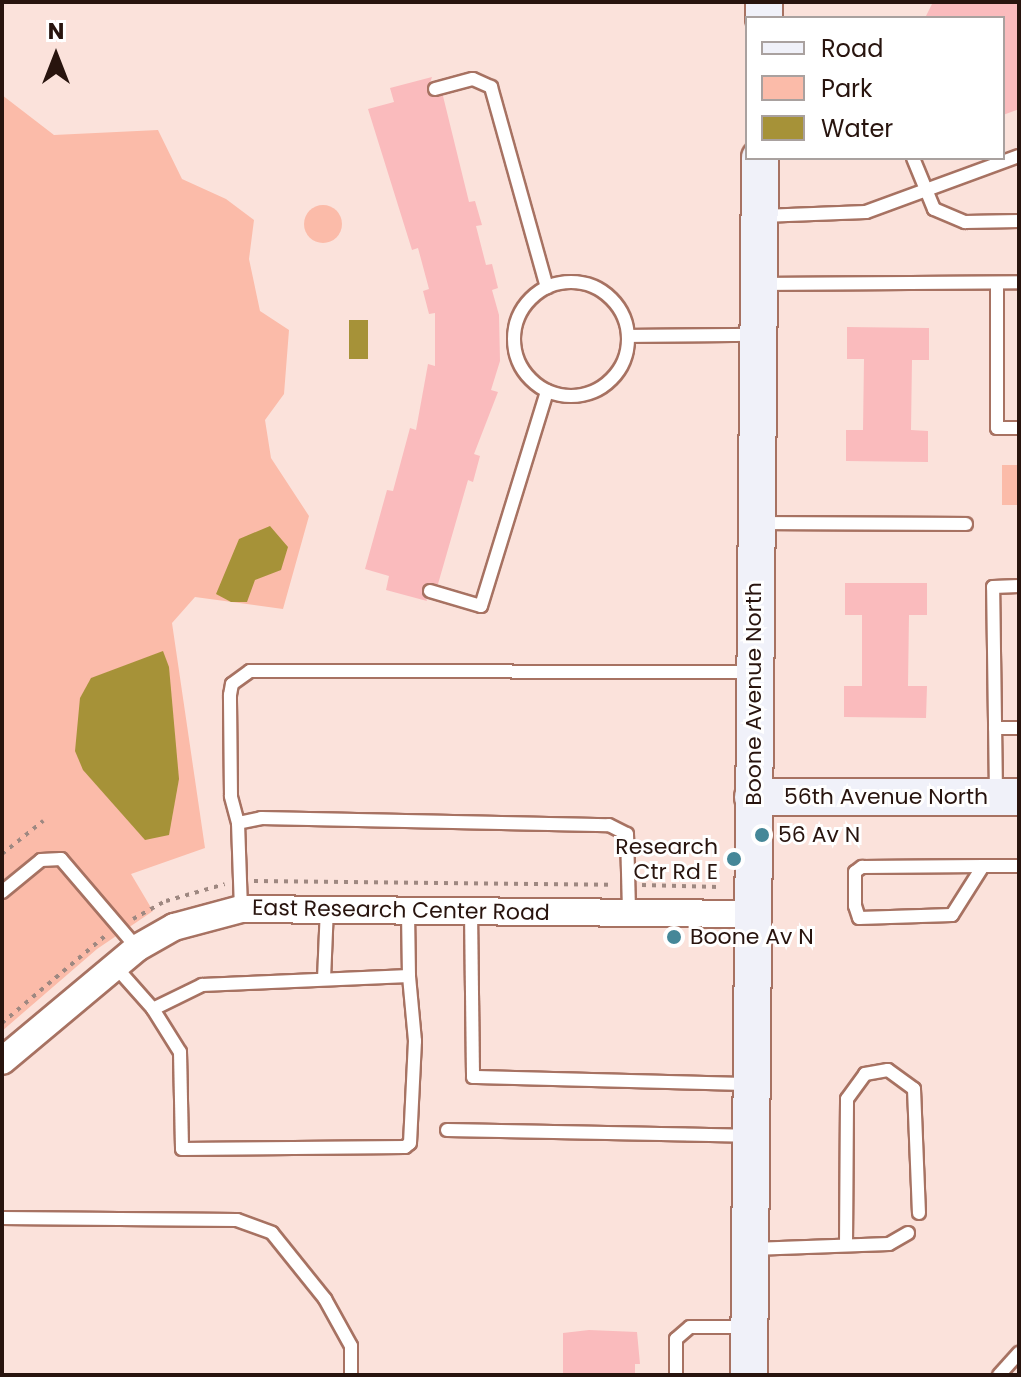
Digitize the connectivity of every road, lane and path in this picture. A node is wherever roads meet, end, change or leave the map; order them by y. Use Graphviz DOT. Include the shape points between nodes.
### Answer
graph roads {
  1 [pos="435,89"];
  2 [pos="760,160"];
  3 [pos="914,160"];
  4 [pos="985,163"];
  5 [pos="923,191"];
  6 [pos="759,216"];
  7 [pos="1019,221"];
  8 [pos="1019,282"];
  9 [pos="997,283"];
  10 [pos="758,284"];
  11 [pos="547,287"];
  12 [pos="758,335"];
  13 [pos="628,336"];
  14 [pos="547,391"];
  15 [pos="1019,428"];
  16 [pos="755,523"];
  17 [pos="966,524"];
  18 [pos="1019,586"];
  19 [pos="430,591"];
  20 [pos="754,672"];
  21 [pos="995,728"];
  22 [pos="1019,728"];
  23 [pos="753,797"];
  24 [pos="1007,797"];
  25 [pos="43,821"];
  26 [pos="238,823"];
  27 [pos="2,854"];
  28 [pos="983,866"];
  29 [pos="1019,866"];
  30 [pos="2,892"];
  31 [pos="327,907"];
  32 [pos="241,909"];
  33 [pos="408,909"];
  34 [pos="471,911"];
  35 [pos="629,913"];
  36 [pos="752,914"];
  37 [pos="137,948"];
  38 [pos="114,965"];
  39 [pos="409,976"];
  40 [pos="324,979"];
  41 [pos="153,1009"];
  42 [pos="2,1061"];
  43 [pos="751,1085"];
  44 [pos="447,1130"];
  45 [pos="750,1137"];
  46 [pos="919,1213"];
  47 [pos="2,1218"];
  48 [pos="908,1233"];
  49 [pos="846,1245"];
  50 [pos="749,1249"];
  51 [pos="749,1328"];
  52 [pos="1019,1353"];
  53 [pos="351,1375"];
  54 [pos="676,1375"];
  55 [pos="749,1375"];
  56 [pos="999,1375"];
  1 -- 11 [label="lane" via="473,79 491,87"];
  2 -- 6 [label="street, Boone Avenue North"];
  3 -- 5 [label="lane"];
  4 -- 5 [label="lane"];
  5 -- 6 [label="lane" via="866,212"];
  5 -- 7 [label="lane" via="934,209 948,218"];
  6 -- 10 [label="street, Boone Avenue North"];
  8 -- 9 [label="lane"];
  9 -- 10 [label="lane"];
  9 -- 15 [label="lane" via="997,428"];
  10 -- 12 [label="street, Boone Avenue North"];
  11 -- 13 [label="lane" via="581,283 599,290 624,318"];
  11 -- 14 [label="lane" via="529,300 514,334 523,370"];
  12 -- 13 [label="lane"];
  12 -- 16 [label="street, Boone Avenue North"];
  13 -- 14 [label="lane" via="618,372 605,385 570,397"];
  14 -- 19 [label="lane" via="481,606"];
  16 -- 17 [label="lane"];
  16 -- 20 [label="street, Boone Avenue North"];
  18 -- 21 [label="lane" via="993,587"];
  20 -- 23 [label="street, Boone Avenue North"];
  20 -- 26 [label="lane" via="250,671 232,684 230,695 231,796"];
  21 -- 22 [label="lane"];
  21 -- 24 [label="lane"];
  23 -- 24 [label="street, 56th Avenue North"];
  23 -- 36 [label="street, Boone Avenue North"];
  25 -- 27 [label="path"];
  26 -- 32 [label="lane"];
  26 -- 35 [label="lane" via="261,818 609,825 627,834"];
  28 -- 28 [label="lane" via="862,867 855,872 859,918 952,915"];
  28 -- 29 [label="lane"];
  30 -- 37 [label="lane" via="41,860 61,859"];
  31 -- 32 [label="street, East Research Center Road"];
  31 -- 33 [label="street, East Research Center Road"];
  31 -- 40 [label="lane"];
  32 -- 37 [label="street, East Research Center Road" via="174,927"];
  33 -- 34 [label="street, East Research Center Road"];
  33 -- 39 [label="lane"];
  34 -- 35 [label="street, East Research Center Road"];
  34 -- 43 [label="lane" via="473,1077"];
  35 -- 36 [label="street, East Research Center Road"];
  36 -- 43 [label="street, Boone Avenue North"];
  37 -- 38 [label="street, East Research Center Road"];
  38 -- 41 [label="lane"];
  38 -- 42 [label="street, East Research Center Road"];
  39 -- 40 [label="lane"];
  39 -- 41 [label="lane" via="415,1041 410,1143 405,1147 182,1149 180,1052"];
  40 -- 41 [label="lane" via="202,985"];
  43 -- 45 [label="street, Boone Avenue North"];
  44 -- 45 [label="lane"];
  45 -- 50 [label="street, Boone Avenue North"];
  46 -- 49 [label="lane" via="914,1089 888,1070 865,1074 847,1099"];
  47 -- 53 [label="lane" via="237,1220 272,1233 325,1299 351,1346"];
  48 -- 49 [label="lane" via="889,1244"];
  49 -- 50 [label="lane"];
  50 -- 51 [label="street, Boone Avenue North"];
  51 -- 54 [label="lane" via="690,1327 676,1339"];
  51 -- 55 [label="street, Boone Avenue North"];
  52 -- 56 [label="lane"];
}
